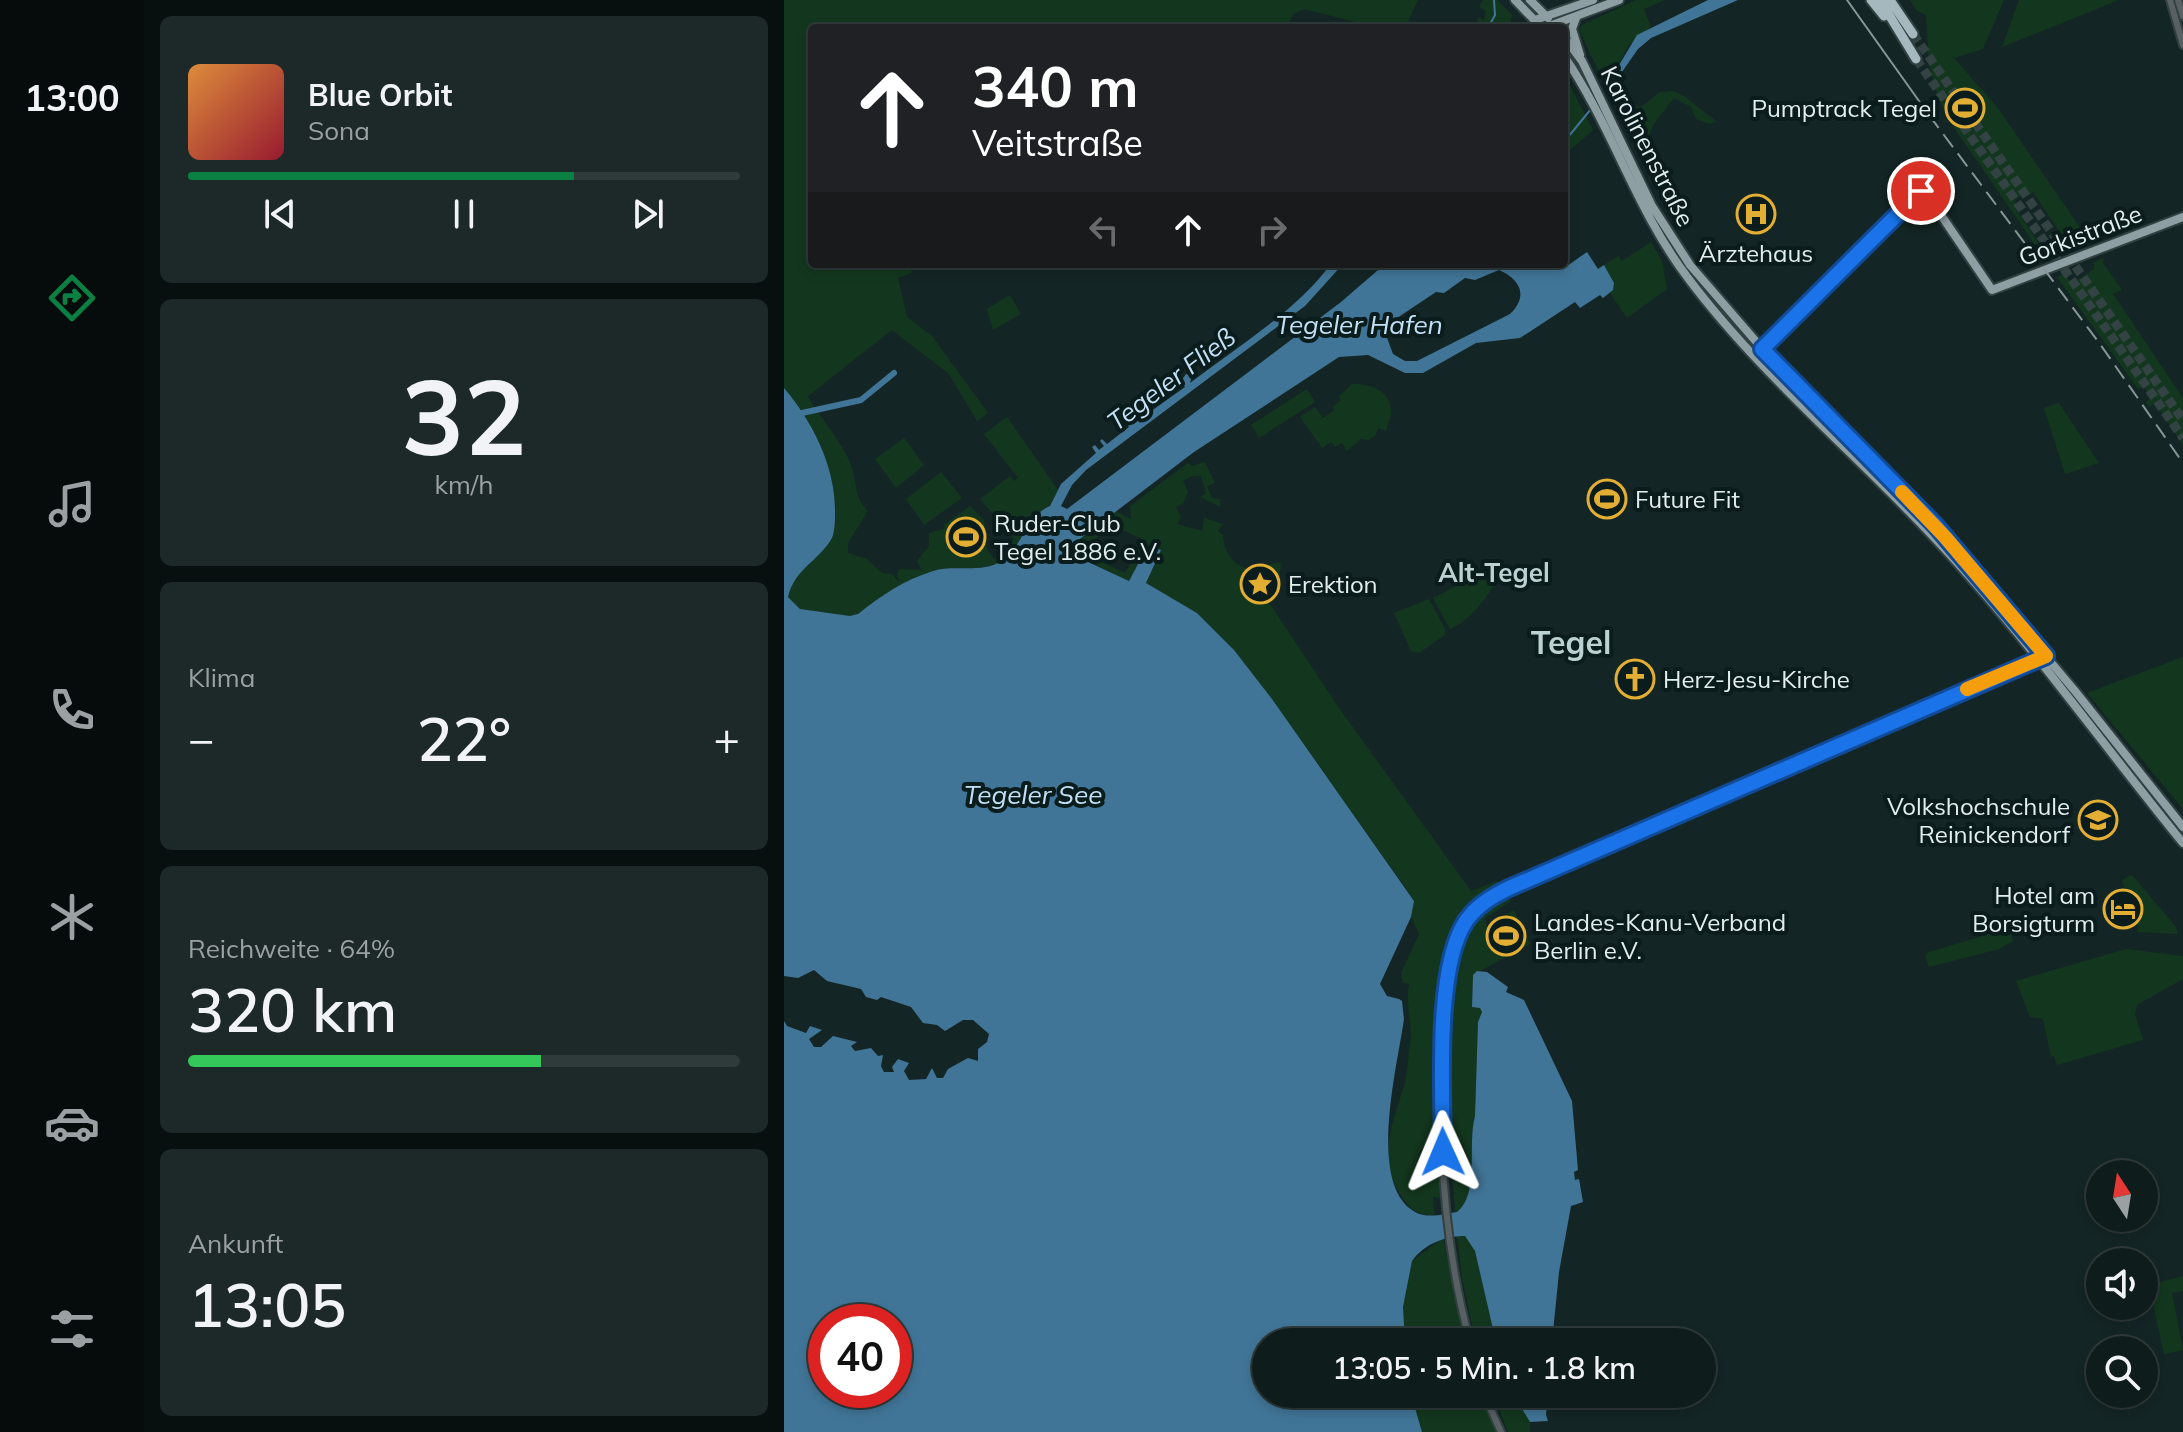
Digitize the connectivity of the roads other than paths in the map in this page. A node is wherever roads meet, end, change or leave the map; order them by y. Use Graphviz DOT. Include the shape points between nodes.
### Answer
graph roads {
  1 [pos="1515,0"];
  2 [pos="1530,0"];
  3 [pos="1593,0"];
  4 [pos="1619,0"];
  5 [pos="1871,0"];
  6 [pos="1880,0"];
  7 [pos="1893,0"];
  8 [pos="2170,0"];
  9 [pos="2178,0"];
  10 [pos="1546,16"];
  11 [pos="2183,16"];
  12 [pos="1576,18"];
  13 [pos="1535,20"];
  14 [pos="1543,24"];
  15 [pos="1548,24"];
  16 [pos="1558,24"];
  17 [pos="1909,37"];
  18 [pos="1568,42"];
  19 [pos="2183,45"];
  20 [pos="1916,59"];
  21 [pos="1582,61"];
  22 [pos="1568,63"];
  23 [pos="2183,217"];
  24 [pos="1759,352"];
  25 [pos="1936,526"];
  26 [pos="1926,529"];
  27 [pos="2046,656"];
  28 [pos="2036,659"];
  29 [pos="2075,691"];
  30 [pos="2067,698"];
  31 [pos="2138,788"];
  32 [pos="2162,801"];
  33 [pos="2183,827"];
  34 [pos="2183,843"];
  35 [pos="1467,1328"];
  36 [pos="1490,1408"];
  37 [pos="1501,1432"];
  1 -- 13 [label="main road"];
  2 -- 10 [label="main road"];
  3 -- 10 [label="main road"];
  4 -- 12 [label="main road"];
  5 -- 17 [label="highway"];
  6 -- 17 [label="highway"];
  7 -- 17 [label="highway"];
  8 -- 19 [label="street"];
  9 -- 11 [label="street"];
  10 -- 13 [label="main road"];
  10 -- 15 [label="main road"];
  12 -- 16 [label="main road"];
  12 -- 21 [label="main road" via="1572,29"];
  13 -- 14 [label="main road"];
  17 -- 20 [label="highway"];
  18 -- 21 [label="main road, Karolinenstraße"];
  21 -- 24 [label="main road, Karolinenstraße" via="1652,206"];
  22 -- 24 [label="main road, Karolinenstraße" via="1635,194 1688,278"];
  23 -- 24 [label="main road, Gorkistraße" via="1992,290 1921,191"];
  24 -- 25 [label="main road"];
  24 -- 26 [label="main road"];
  25 -- 26 [label="main road"];
  25 -- 27 [label="main road"];
  26 -- 28 [label="main road"];
  27 -- 28 [label="street"];
  27 -- 29 [label="main road"];
  28 -- 30 [label="main road"];
  28 -- 35 [label="street" via="1509,888 1472,914 1450,958 1444,1043 1446,1199"];
  29 -- 30 [label="main road"];
  29 -- 32 [label="main road"];
  30 -- 31 [label="main road"];
  31 -- 32 [label="main road" via="2158,805"];
  31 -- 34 [label="main road"];
  32 -- 33 [label="main road"];
  36 -- 37 [label="street"];
}
